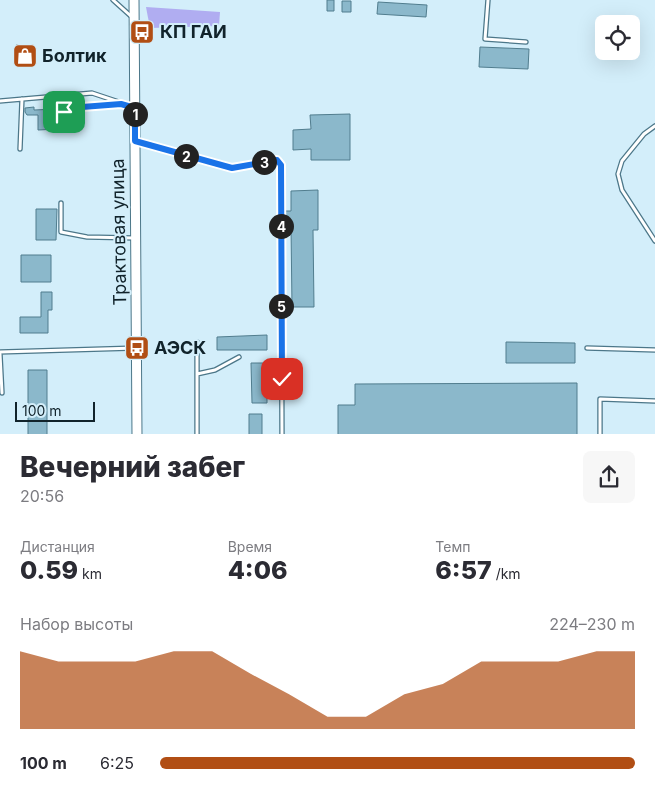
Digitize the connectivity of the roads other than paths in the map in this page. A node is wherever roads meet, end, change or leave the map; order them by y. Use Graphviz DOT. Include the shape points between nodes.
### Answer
graph roads {
  1 [pos="113,0"];
  2 [pos="488,0"];
  3 [pos="134,6"];
  4 [pos="526,42"];
  5 [pos="22,99"];
  6 [pos="0,101"];
  7 [pos="121,104"];
  8 [pos="135,108"];
  9 [pos="655,126"];
  10 [pos="64,129"];
  11 [pos="135,141"];
  12 [pos="20,149"];
  13 [pos="61,203"];
  14 [pos="136,238"];
  15 [pos="655,241"];
  16 [pos="197,342"];
  17 [pos="137,348"];
  18 [pos="587,348"];
  19 [pos="655,350"];
  20 [pos="0,353"];
  21 [pos="239,357"];
  22 [pos="197,374"];
  23 [pos="2,393"];
  24 [pos="655,401"];
  25 [pos="137,434"];
  26 [pos="197,434"];
  27 [pos="282,434"];
  28 [pos="600,434"];
  1 -- 3 [label="lane"];
  2 -- 4 [label="lane" via="485,39"];
  3 -- 8 [label="main road, Трактовая улица"];
  5 -- 6 [label="lane"];
  5 -- 7 [label="lane" via="92,93"];
  5 -- 12 [label="lane"];
  7 -- 8 [label="lane"];
  7 -- 10 [label="lane" via="69,108 64,112"];
  8 -- 11 [label="main road, Трактовая улица"];
  9 -- 15 [label="lane" via="622,160 618,174 622,190"];
  11 -- 14 [label="main road, Трактовая улица"];
  11 -- 27 [label="lane" via="232,168 270,160 277,160 281,165"];
  13 -- 14 [label="lane" via="61,232 87,237"];
  14 -- 17 [label="main road, Трактовая улица"];
  16 -- 22 [label="lane"];
  17 -- 20 [label="lane"];
  17 -- 25 [label="main road, Трактовая улица"];
  18 -- 19 [label="lane"];
  20 -- 23 [label="lane"];
  21 -- 22 [label="lane" via="215,370"];
  22 -- 26 [label="lane"];
  24 -- 28 [label="lane" via="600,399"];
}
